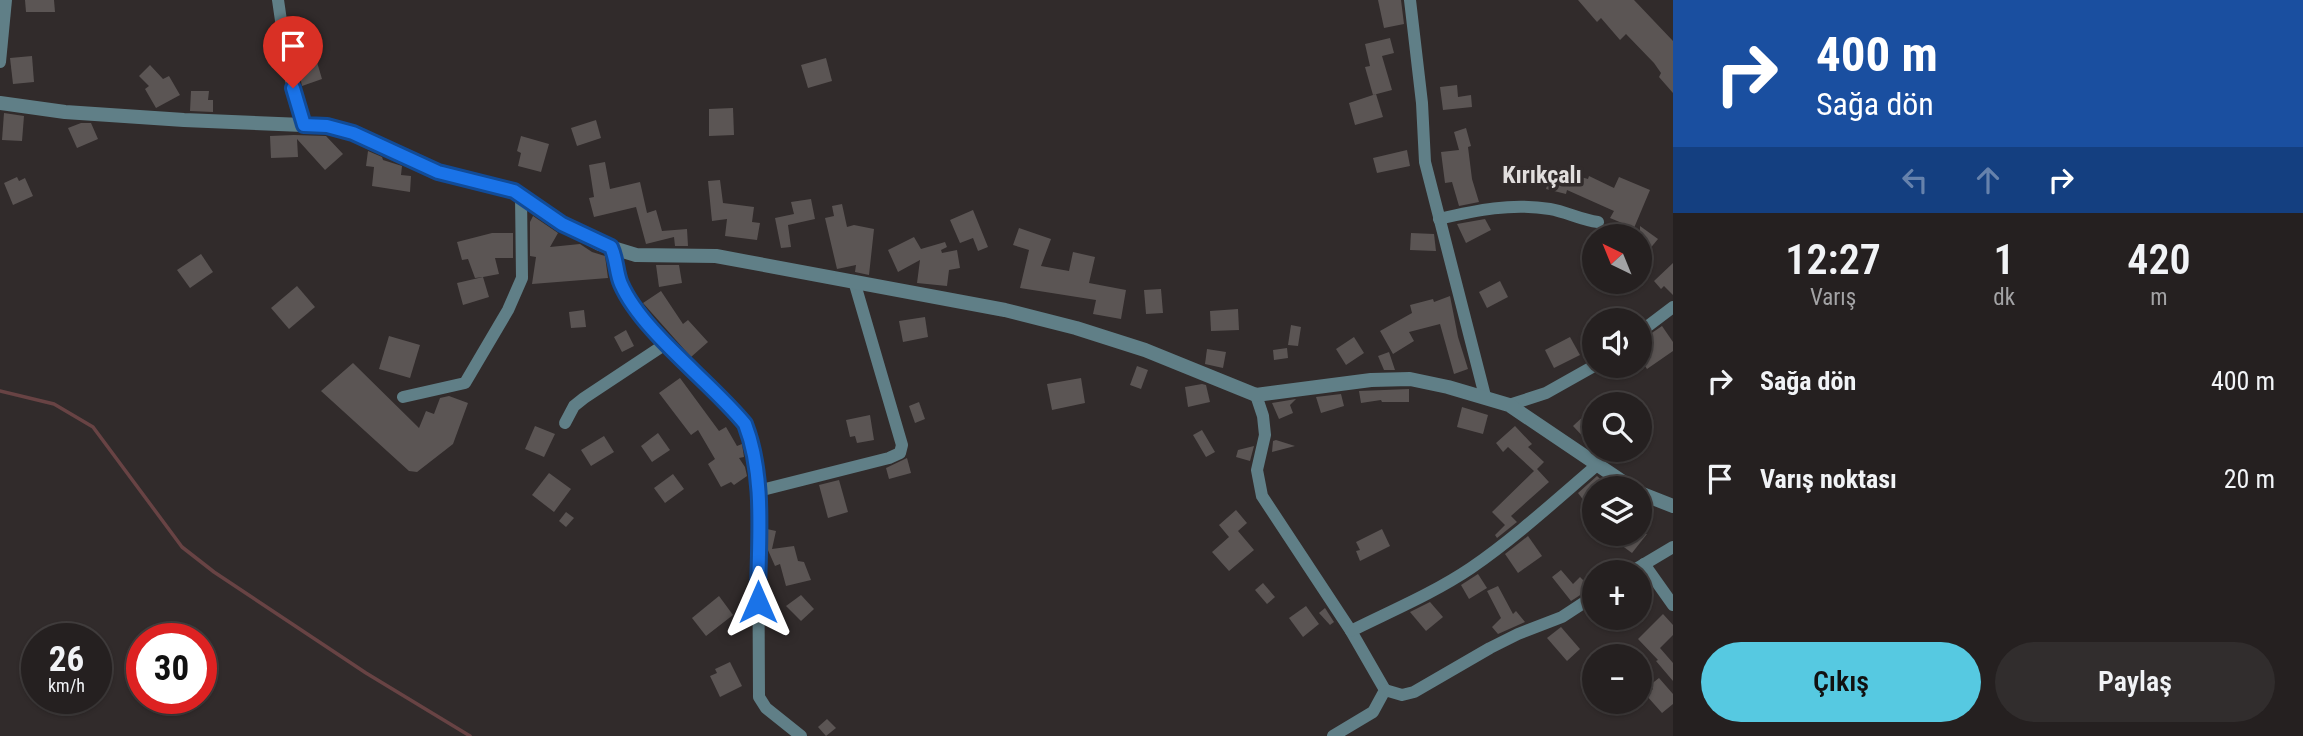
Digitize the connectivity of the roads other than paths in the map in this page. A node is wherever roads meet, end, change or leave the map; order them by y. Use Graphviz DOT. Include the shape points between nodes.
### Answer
graph roads {
  1 [pos="6,0"];
  2 [pos="278,0"];
  3 [pos="1410,0"];
  4 [pos="0,62"];
  5 [pos="0,103"];
  6 [pos="304,125"];
  7 [pos="521,195"];
  8 [pos="1439,219"];
  9 [pos="1598,222"];
  10 [pos="611,247"];
  11 [pos="854,281"];
  12 [pos="1673,307"];
  13 [pos="1652,323"];
  14 [pos="667,343"];
  15 [pos="1582,373"];
  16 [pos="1256,395"];
  17 [pos="1485,396"];
  18 [pos="403,397"];
  19 [pos="1509,405"];
  20 [pos="565,423"];
  21 [pos="1597,465"];
  22 [pos="1614,476"];
  23 [pos="758,491"];
  24 [pos="1652,498"];
  25 [pos="1673,506"];
  26 [pos="1673,547"];
  27 [pos="1651,560"];
  28 [pos="1652,575"];
  29 [pos="1582,604"];
  30 [pos="1673,605"];
  31 [pos="1351,631"];
  32 [pos="1385,690"];
  33 [pos="801,736"];
  34 [pos="1333,736"];
  1 -- 4 [label="street"];
  2 -- 6 [label="street" via="288,69"];
  3 -- 8 [label="street" via="1425,162"];
  5 -- 6 [label="street" via="65,112"];
  6 -- 7 [label="street" via="353,133 438,172"];
  7 -- 10 [label="street" via="562,224"];
  7 -- 18 [label="street" via="522,278 466,383"];
  8 -- 9 [label="street" via="1506,205 1554,210"];
  8 -- 17 [label="street"];
  10 -- 11 [label="street" via="636,254 716,256"];
  10 -- 14 [label="street" via="621,285"];
  11 -- 16 [label="street" via="1076,328 1145,349"];
  11 -- 23 [label="street" via="902,445 900,453"];
  12 -- 13 [label="street"];
  14 -- 20 [label="street" via="584,398"];
  14 -- 23 [label="street" via="745,424"];
  15 -- 19 [label="street" via="1546,393"];
  16 -- 17 [label="street" via="1410,379"];
  16 -- 31 [label="street" via="1265,435 1257,470 1262,496"];
  17 -- 19 [label="street"];
  19 -- 21 [label="street"];
  21 -- 22 [label="street"];
  21 -- 31 [label="street" via="1469,569"];
  23 -- 33 [label="street" via="759,697"];
  24 -- 25 [label="street"];
  26 -- 27 [label="street"];
  28 -- 30 [label="street"];
  29 -- 32 [label="street" via="1490,648 1414,692 1402,695"];
  31 -- 32 [label="street"];
  32 -- 34 [label="street" via="1373,712"];
}
